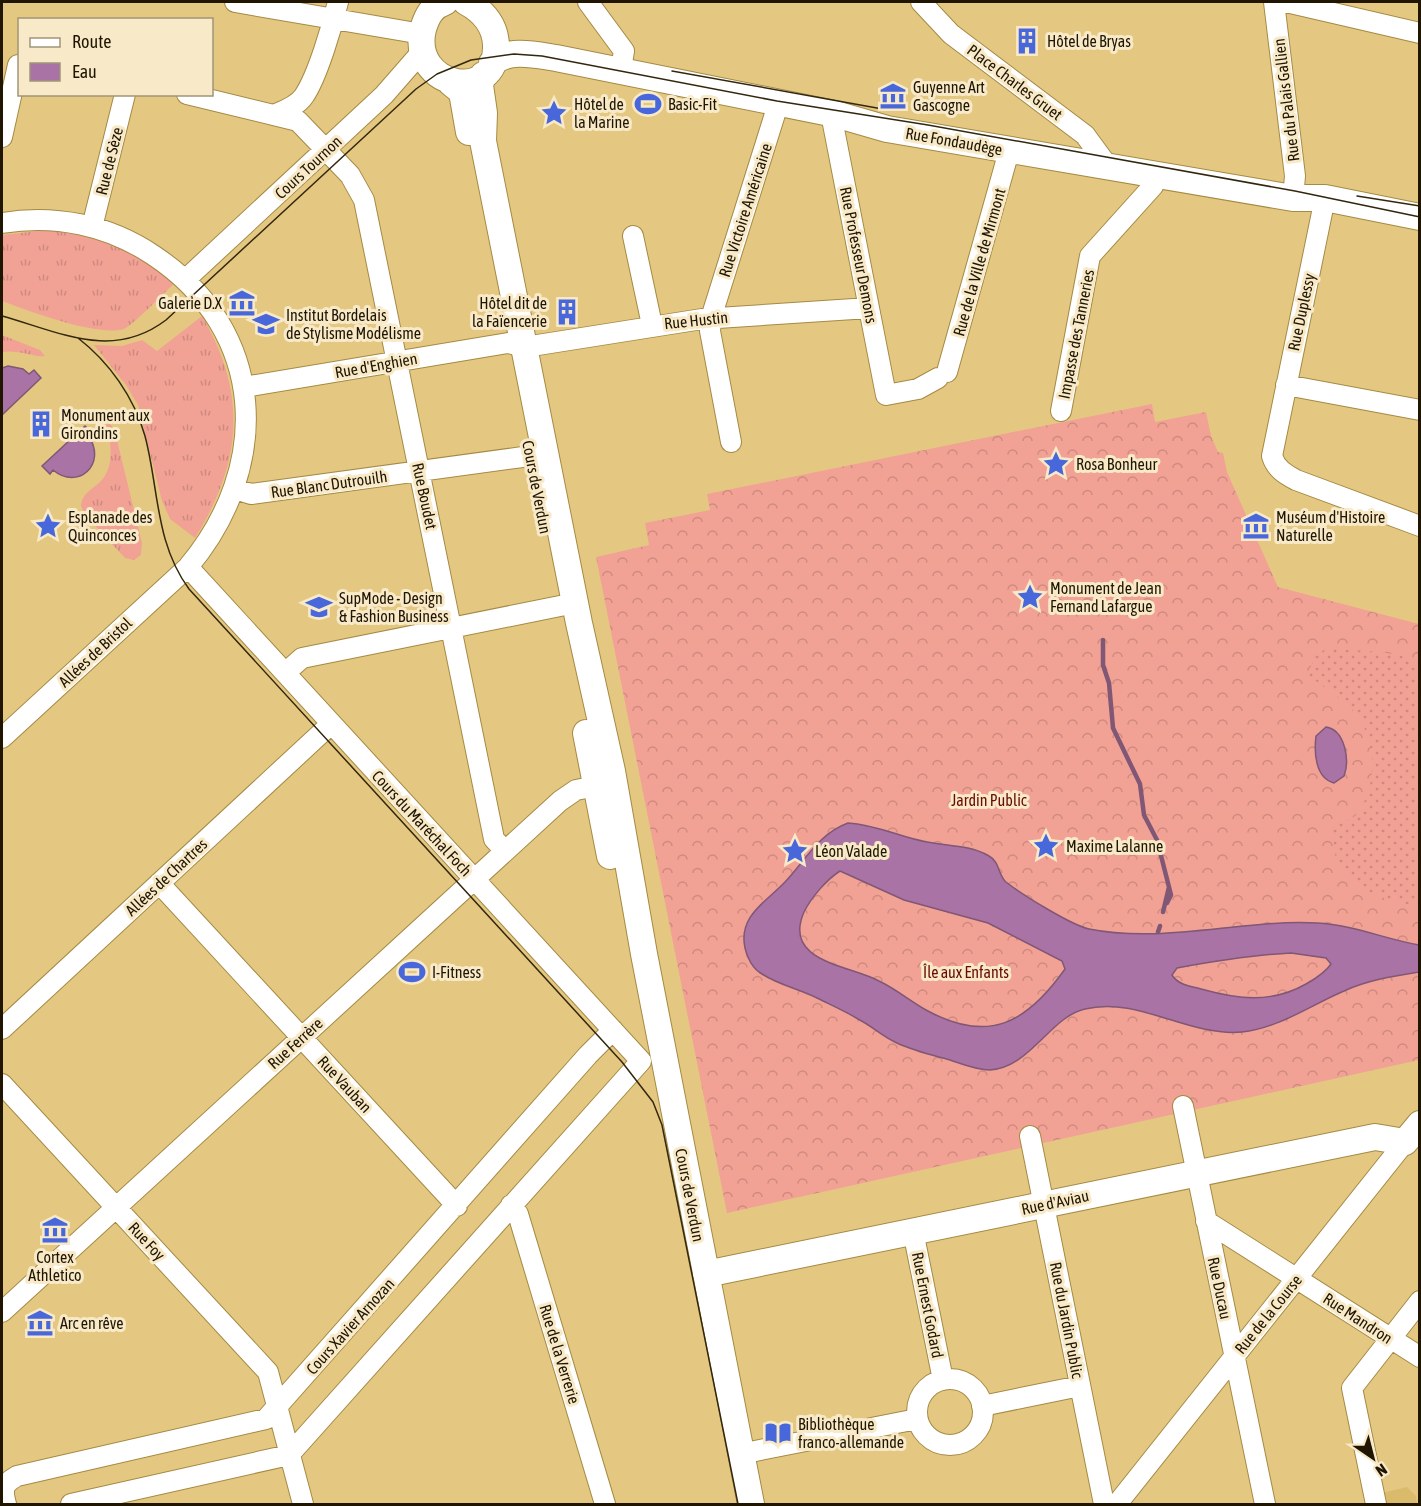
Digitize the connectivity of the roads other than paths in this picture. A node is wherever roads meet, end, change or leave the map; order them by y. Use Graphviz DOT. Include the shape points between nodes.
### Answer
graph roads {
  1 [pos="236,2"];
  2 [pos="466,2"];
  3 [pos="588,2"];
  4 [pos="921,2"];
  5 [pos="1274,2"];
  6 [pos="1286,2"];
  7 [pos="437,4"];
  8 [pos="336,10"];
  9 [pos="1419,33"];
  10 [pos="422,41"];
  11 [pos="13,64"];
  12 [pos="488,69"];
  13 [pos="621,69"];
  14 [pos="451,83"];
  15 [pos="125,96"];
  16 [pos="196,96"];
  17 [pos="777,102"];
  18 [pos="276,114"];
  19 [pos="835,114"];
  20 [pos="2,137"];
  21 [pos="327,150"];
  22 [pos="1009,151"];
  23 [pos="1107,165"];
  24 [pos="1157,174"];
  25 [pos="1293,198"];
  26 [pos="1325,198"];
  27 [pos="1419,212"];
  28 [pos="2,223"];
  29 [pos="92,227"];
  30 [pos="633,236"];
  31 [pos="185,280"];
  32 [pos="869,308"];
  33 [pos="711,318"];
  34 [pos="652,325"];
  35 [pos="517,345"];
  36 [pos="397,362"];
  37 [pos="1286,385"];
  38 [pos="244,387"];
  39 [pos="918,389"];
  40 [pos="1419,410"];
  41 [pos="1061,411"];
  42 [pos="731,442"];
  43 [pos="531,456"];
  44 [pos="419,471"];
  45 [pos="235,489"];
  46 [pos="1419,526"];
  47 [pos="188,567"];
  48 [pos="568,604"];
  49 [pos="451,628"];
  50 [pos="285,673"];
  51 [pos="331,724"];
  52 [pos="2,738"];
  53 [pos="596,786"];
  54 [pos="624,836"];
  55 [pos="505,851"];
  56 [pos="474,880"];
  57 [pos="159,883"];
  58 [pos="632,886"];
  59 [pos="2,1029"];
  60 [pos="614,1030"];
  61 [pos="302,1037"];
  62 [pos="652,1059"];
  63 [pos="2,1084"];
  64 [pos="1183,1106"];
  65 [pos="1412,1133"];
  66 [pos="1030,1136"];
  67 [pos="1197,1173"];
  68 [pos="1044,1204"];
  69 [pos="512,1205"];
  70 [pos="457,1206"];
  71 [pos="116,1208"];
  72 [pos="1206,1221"];
  73 [pos="913,1231"];
  74 [pos="706,1274"];
  75 [pos="1297,1278"];
  76 [pos="1419,1301"];
  77 [pos="2,1312"];
  78 [pos="1390,1338"];
  79 [pos="1234,1357"];
  80 [pos="1419,1357"];
  81 [pos="943,1380"];
  82 [pos="1080,1386"];
  83 [pos="982,1406"];
  84 [pos="277,1408"];
  85 [pos="917,1419"];
  86 [pos="740,1454"];
  87 [pos="289,1455"];
  88 [pos="3,1483"];
  89 [pos="6,1504"];
  90 [pos="71,1504"];
  91 [pos="303,1504"];
  92 [pos="605,1504"];
  93 [pos="750,1504"];
  94 [pos="1104,1504"];
  95 [pos="1117,1504"];
  96 [pos="1265,1504"];
  97 [pos="1376,1504"];
  1 -- 8 [label="street"];
  2 -- 12 [label="main road, Cours de Verdun" via="481,11 492,26 496,48"];
  3 -- 13 [label="street" via="624,51"];
  4 -- 23 [label="street, Place Charles Gruet" via="951,34 1085,135"];
  5 -- 25 [label="street, Rue du Palais Gallien" via="1295,176"];
  6 -- 9 [label="street"];
  7 -- 10 [label="main road"];
  8 -- 10 [label="street"];
  8 -- 18 [label="street" via="304,96"];
  10 -- 14 [label="main road, Cours de Verdun" via="433,69"];
  10 -- 21 [label="street, Cours Tournon" via="418,56"];
  11 -- 20 [label="street"];
  12 -- 13 [label="main road, Rue Fondaudège" via="505,55 529,54"];
  12 -- 14 [label="main road, Rue Fondaudège" via="469,83"];
  12 -- 35 [label="main road, Cours de Verdun" via="480,85 483,141"];
  13 -- 17 [label="main road, Rue Fondaudège"];
  14 -- 35 [label="main road, Cours de Verdun" via="462,92"];
  15 -- 29 [label="street, Rue de Sèze"];
  16 -- 18 [label="street, Rue Boudet"];
  17 -- 19 [label="main road, Rue Fondaudège"];
  17 -- 33 [label="street, Rue Victoire Américaine"];
  18 -- 21 [label="street, Rue Boudet" via="298,121"];
  19 -- 22 [label="main road, Rue Fondaudège" via="887,129"];
  19 -- 32 [label="street, Rue Professeur Demons" via="833,124"];
  21 -- 31 [label="street, Cours Tournon"];
  21 -- 36 [label="street, Rue Boudet" via="350,175 364,200"];
  22 -- 23 [label="main road, Rue Fondaudège" via="1090,166"];
  22 -- 39 [label="street, Rue de la Ville de Mirmont" via="943,375"];
  23 -- 24 [label="main road, Rue Fondaudège"];
  24 -- 25 [label="main road, Rue Fondaudège"];
  24 -- 41 [label="street, Impasse des Tanneries" via="1153,186 1090,256"];
  25 -- 26 [label="main road, Rue Fondaudège"];
  26 -- 27 [label="main road, Rue Fondaudège"];
  26 -- 37 [label="street, Rue Duplessy"];
  28 -- 29 [label="street, Allées de Bristol" via="59,220"];
  29 -- 31 [label="street, Allées de Bristol" via="142,247"];
  30 -- 34 [label="street"];
  31 -- 38 [label="street, Allées de Bristol" via="209,306 228,338"];
  32 -- 33 [label="street, Rue Hustin"];
  32 -- 39 [label="street, Rue Professeur Demons" via="886,395"];
  33 -- 34 [label="street, Rue Hustin"];
  33 -- 42 [label="street" via="710,331"];
  34 -- 35 [label="street, Rue Hustin" via="632,332"];
  35 -- 36 [label="street, Rue d'Enghien"];
  35 -- 43 [label="main road, Cours de Verdun"];
  35 -- 48 [label="main road, Cours de Verdun"];
  36 -- 38 [label="street, Rue d'Enghien"];
  36 -- 44 [label="street, Rue Boudet"];
  37 -- 40 [label="street"];
  37 -- 46 [label="street, Rue Duplessy" via="1272,456 1284,474"];
  38 -- 45 [label="street, Allées de Bristol" via="246,441"];
  43 -- 44 [label="street, Rue Blanc Dutrouilh"];
  43 -- 48 [label="main road, Cours de Verdun"];
  44 -- 45 [label="street, Rue Blanc Dutrouilh" via="251,494"];
  44 -- 49 [label="street, Rue Boudet"];
  45 -- 47 [label="street, Allées de Bristol" via="213,534"];
  47 -- 50 [label="street, Cours du Maréchal Foch"];
  47 -- 52 [label="street, Allées de Bristol"];
  48 -- 49 [label="street"];
  48 -- 53 [label="main road, Cours de Verdun"];
  48 -- 54 [label="main road, Cours de Verdun"];
  49 -- 50 [label="street" via="302,658"];
  49 -- 55 [label="street, Rue Boudet" via="495,839"];
  50 -- 51 [label="street, Cours du Maréchal Foch"];
  51 -- 56 [label="street, Cours du Maréchal Foch"];
  51 -- 57 [label="street, Allées de Chartres"];
  53 -- 54 [label="street" via="605,795"];
  53 -- 55 [label="street, Rue Ferrère" via="568,795"];
  53 -- 58 [label="main road, Cours de Verdun" via="612,870"];
  54 -- 58 [label="main road, Cours de Verdun"];
  55 -- 56 [label="street, Rue Ferrère"];
  56 -- 60 [label="street, Cours du Maréchal Foch"];
  56 -- 61 [label="street, Rue Ferrère"];
  57 -- 59 [label="street, Allées de Chartres"];
  57 -- 61 [label="street, Rue Vauban"];
  58 -- 62 [label="main road, Cours de Verdun"];
  60 -- 62 [label="street, Cours du Maréchal Foch"];
  60 -- 70 [label="street, Cours Xavier Arnozan" via="588,1054"];
  61 -- 70 [label="street, Rue Vauban"];
  61 -- 71 [label="street, Rue Ferrère"];
  62 -- 69 [label="street"];
  62 -- 74 [label="main road, Cours de Verdun"];
  63 -- 71 [label="street, Rue Foy"];
  64 -- 67 [label="street, Rue Ducau"];
  65 -- 67 [label="main road, Rue d'Aviau"];
  65 -- 75 [label="street, Rue de la Course"];
  66 -- 68 [label="street, Rue du Jardin Public"];
  67 -- 68 [label="main road, Rue d'Aviau"];
  67 -- 72 [label="street, Rue Ducau"];
  68 -- 73 [label="main road, Rue d'Aviau"];
  68 -- 82 [label="street, Rue du Jardin Public"];
  69 -- 87 [label="street"];
  69 -- 92 [label="street, Rue de la Verrerie" via="518,1214"];
  70 -- 84 [label="street, Cours Xavier Arnozan"];
  71 -- 77 [label="street, Rue Ferrère"];
  71 -- 84 [label="street, Rue Foy" via="268,1372"];
  72 -- 75 [label="street, Rue Mandron"];
  72 -- 79 [label="street, Rue Ducau"];
  73 -- 74 [label="main road, Rue d'Aviau"];
  73 -- 81 [label="street, Rue Ernest Godard"];
  74 -- 86 [label="main road, Cours de Verdun"];
  75 -- 78 [label="street, Rue Mandron"];
  75 -- 79 [label="street, Rue de la Course"];
  76 -- 78 [label="street"];
  78 -- 80 [label="street, Rue Mandron"];
  78 -- 97 [label="street" via="1352,1388"];
  79 -- 95 [label="street, Rue de la Course"];
  79 -- 96 [label="street, Rue Ducau"];
  81 -- 83 [label="street" via="954,1379 972,1388"];
  81 -- 85 [label="street" via="925,1390"];
  82 -- 83 [label="street"];
  82 -- 94 [label="street, Rue du Jardin Public"];
  83 -- 85 [label="street" via="983,1416 974,1435 956,1445 936,1443 925,1435"];
  84 -- 87 [label="street, Rue Foy"];
  84 -- 88 [label="street, Cours Xavier Arnozan" via="266,1419 17,1476"];
  85 -- 86 [label="street"];
  86 -- 93 [label="main road, Cours de Verdun"];
  87 -- 90 [label="street"];
  87 -- 91 [label="street, Rue Foy"];
  88 -- 89 [label="street, Cours Xavier Arnozan"];
}
